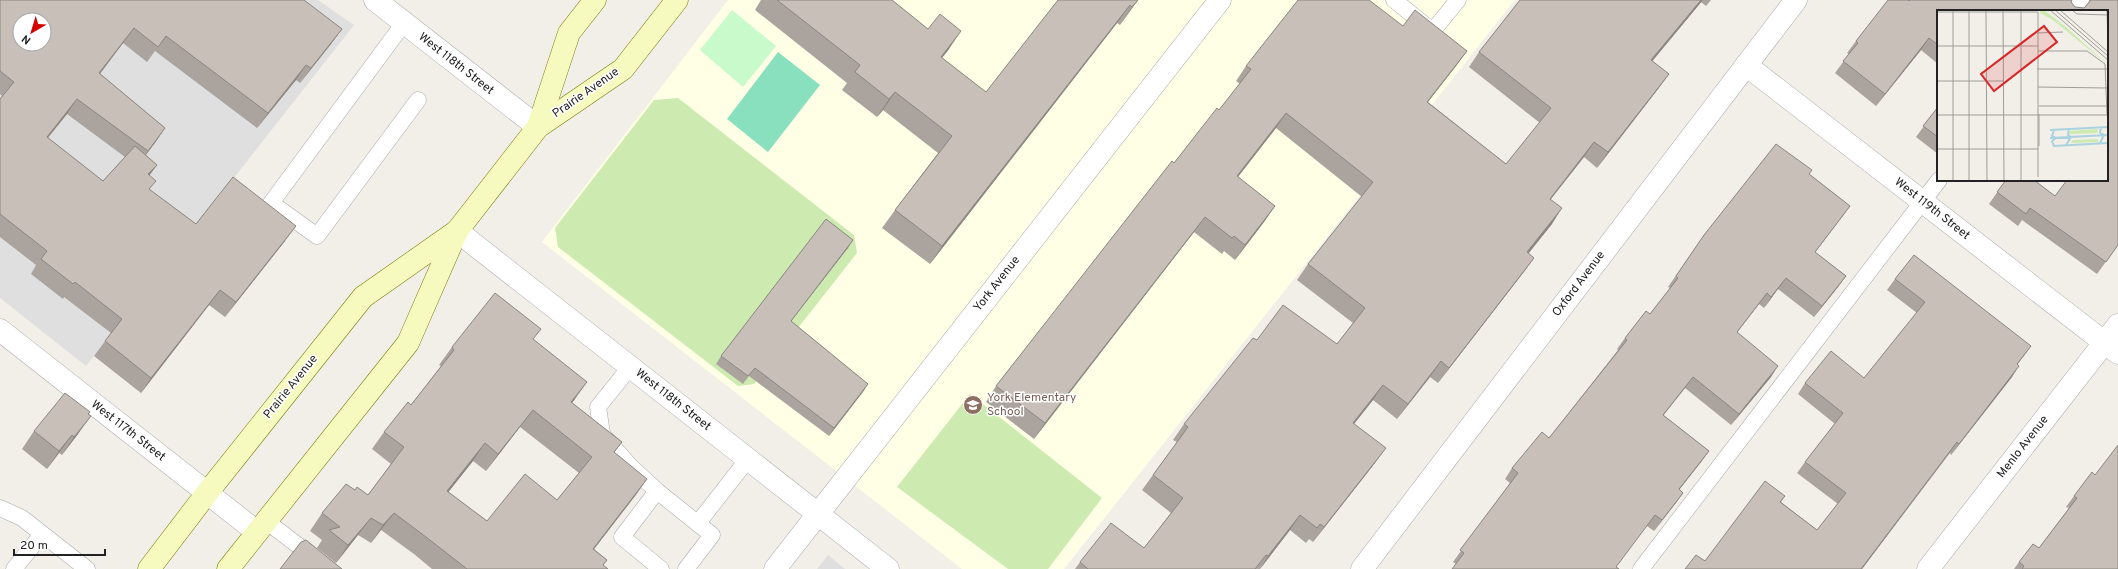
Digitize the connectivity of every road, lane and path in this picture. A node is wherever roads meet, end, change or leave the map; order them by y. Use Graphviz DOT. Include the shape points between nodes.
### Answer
graph roads {
  1 [pos="375,0"];
  2 [pos="595,0"];
  3 [pos="677,0"];
  4 [pos="1220,0"];
  5 [pos="1394,0"];
  6 [pos="1458,0"];
  7 [pos="1796,0"];
  8 [pos="2081,0"];
  9 [pos="2073,10"];
  10 [pos="404,23"];
  11 [pos="1746,65"];
  12 [pos="418,100"];
  13 [pos="538,127"];
  14 [pos="1938,181"];
  15 [pos="1922,201"];
  16 [pos="457,231"];
  17 [pos="2118,325"];
  18 [pos="0,330"];
  19 [pos="2111,348"];
  20 [pos="630,367"];
  21 [pos="748,459"];
  22 [pos="656,491"];
  23 [pos="206,493"];
  24 [pos="0,508"];
  25 [pos="818,514"];
  26 [pos="698,523"];
  27 [pos="262,526"];
  28 [pos="42,534"];
  29 [pos="14,569"];
  30 [pos="87,569"];
  31 [pos="149,569"];
  32 [pos="228,569"];
  33 [pos="330,569"];
  34 [pos="662,569"];
  35 [pos="686,569"];
  36 [pos="775,569"];
  37 [pos="888,569"];
  38 [pos="1362,569"];
  39 [pos="1641,569"];
  40 [pos="1928,569"];
  1 -- 10 [label="street, West 118th Street"];
  2 -- 13 [label="main road, Prairie Avenue" via="569,33"];
  3 -- 13 [label="main road, Prairie Avenue" via="623,68"];
  4 -- 25 [label="street, York Avenue"];
  5 -- 6 [label="lane" via="1430,28 1434,28"];
  7 -- 11 [label="street, Oxford Avenue"];
  8 -- 9 [label="lane"];
  10 -- 12 [label="lane" via="271,204 317,236"];
  10 -- 13 [label="street, West 118th Street"];
  11 -- 15 [label="street, West 119th Street"];
  11 -- 38 [label="street, Oxford Avenue"];
  13 -- 16 [label="main road, Prairie Avenue"];
  14 -- 15 [label="lane"];
  15 -- 19 [label="street, West 119th Street"];
  15 -- 39 [label="lane"];
  16 -- 20 [label="street, West 118th Street"];
  16 -- 23 [label="main road, Prairie Avenue" via="363,297"];
  16 -- 27 [label="main road, Prairie Avenue" via="408,343"];
  17 -- 19 [label="street, Menlo Avenue"];
  18 -- 23 [label="street, West 117th Street"];
  19 -- 40 [label="street, Menlo Avenue"];
  20 -- 21 [label="street, West 118th Street"];
  20 -- 22 [label="lane" via="598,407 602,434 631,468"];
  21 -- 25 [label="street, West 118th Street"];
  21 -- 26 [label="lane"];
  22 -- 26 [label="lane"];
  22 -- 34 [label="lane" via="622,537"];
  23 -- 27 [label="street, West 117th Street"];
  23 -- 31 [label="main road, Prairie Avenue"];
  24 -- 28 [label="lane" via="22,518"];
  25 -- 36 [label="street, York Avenue"];
  25 -- 37 [label="street, West 118th Street"];
  26 -- 35 [label="lane" via="712,535"];
  27 -- 32 [label="main road, Prairie Avenue"];
  27 -- 33 [label="lane"];
  28 -- 29 [label="lane"];
  28 -- 30 [label="lane"];
}
